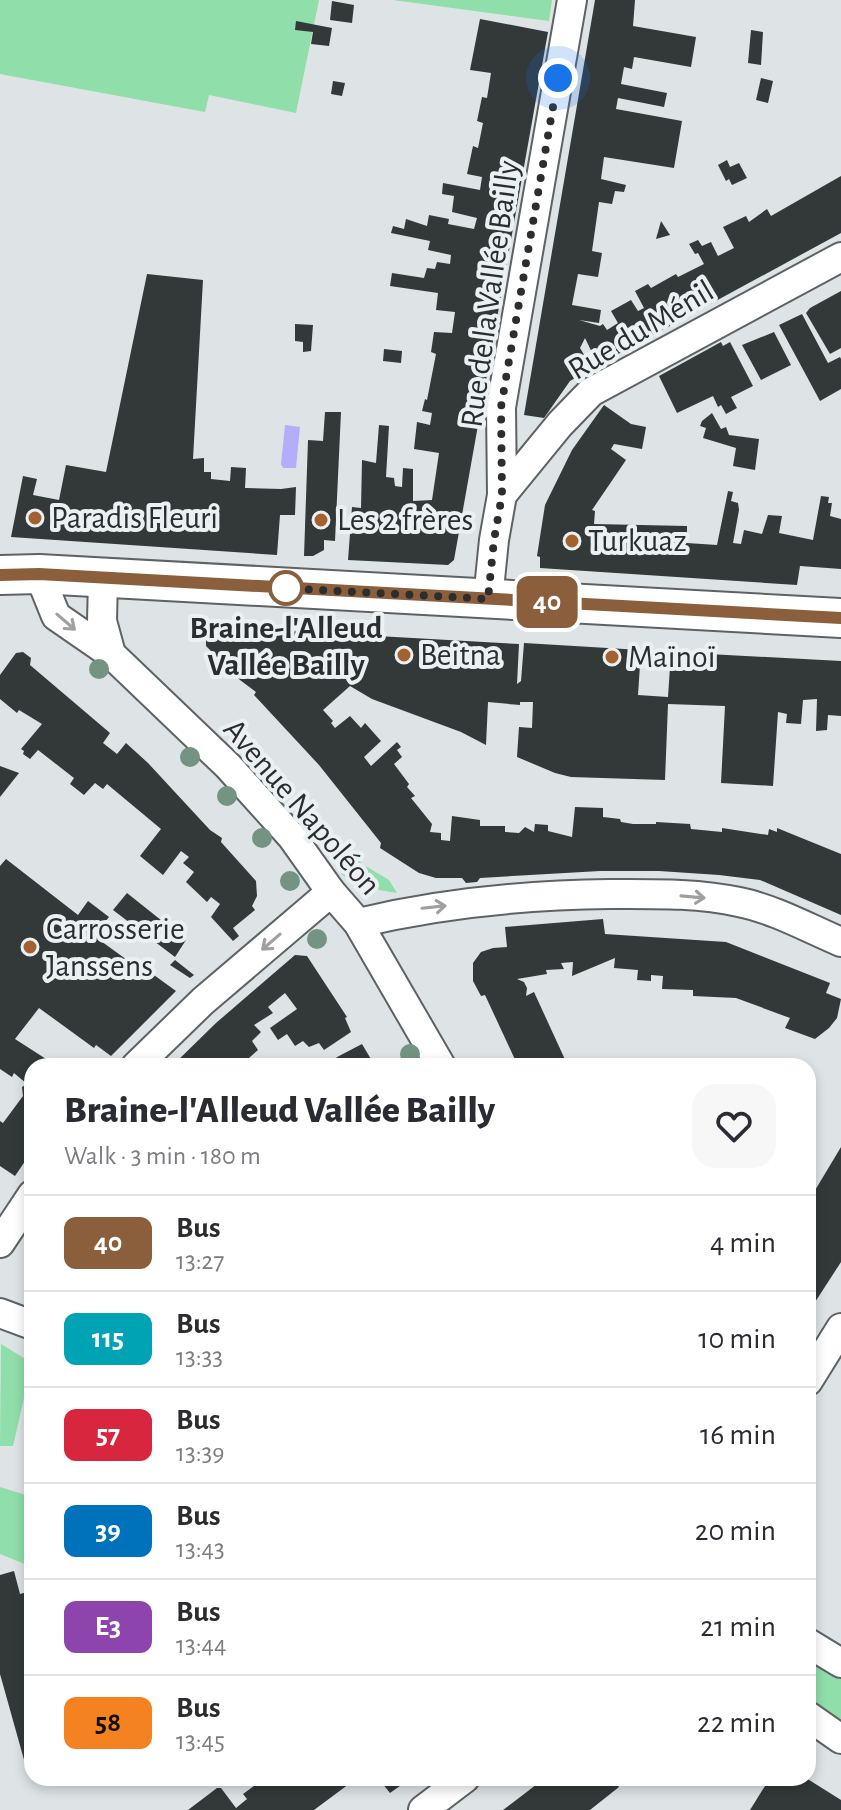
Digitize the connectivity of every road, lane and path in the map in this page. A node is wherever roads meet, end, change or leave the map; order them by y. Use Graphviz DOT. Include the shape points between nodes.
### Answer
graph roads {
  1 [pos="572,0"];
  2 [pos="841,257"];
  3 [pos="502,495"];
  4 [pos="0,557"];
  5 [pos="0,565"];
  6 [pos="39,574"];
  7 [pos="0,575"];
  8 [pos="103,579"];
  9 [pos="488,599"];
  10 [pos="841,618"];
  11 [pos="111,654"];
  12 [pos="331,892"];
  13 [pos="358,923"];
  14 [pos="841,942"];
  15 [pos="144,1058"];
  16 [pos="436,1058"];
  17 [pos="24,1207"];
  18 [pos="0,1243"];
  19 [pos="0,1313"];
  20 [pos="24,1322"];
  21 [pos="841,1328"];
  22 [pos="816,1368"];
  23 [pos="816,1648"];
  24 [pos="841,1663"];
  25 [pos="816,1722"];
  26 [pos="841,1739"];
  27 [pos="454,1786"];
  28 [pos="423,1810"];
  1 -- 3 [label="street, Rue de la Vallée Bailly" via="501,407"];
  2 -- 3 [label="street, Rue du Ménil" via="591,392"];
  3 -- 9 [label="street, Rue de la Vallée Bailly"];
  4 -- 6 [label="main road"];
  5 -- 6 [label="main road"];
  6 -- 7 [label="main road"];
  6 -- 8 [label="main road"];
  6 -- 11 [label="street, Avenue Napoléon, one-way" via="56,616"];
  8 -- 9 [label="main road"];
  8 -- 11 [label="street" via="102,621"];
  9 -- 10 [label="main road"];
  11 -- 12 [label="street, Avenue Napoléon" via="228,766 292,837"];
  12 -- 13 [label="street, Avenue Napoléon"];
  12 -- 15 [label="street, one-way"];
  13 -- 14 [label="street, one-way" via="417,909 556,895 694,896 740,902"];
  13 -- 16 [label="street, Avenue Napoléon"];
  17 -- 18 [label="street"];
  19 -- 20 [label="street"];
  21 -- 22 [label="street"];
  23 -- 24 [label="street"];
  25 -- 26 [label="street"];
  27 -- 28 [label="street"];
}
